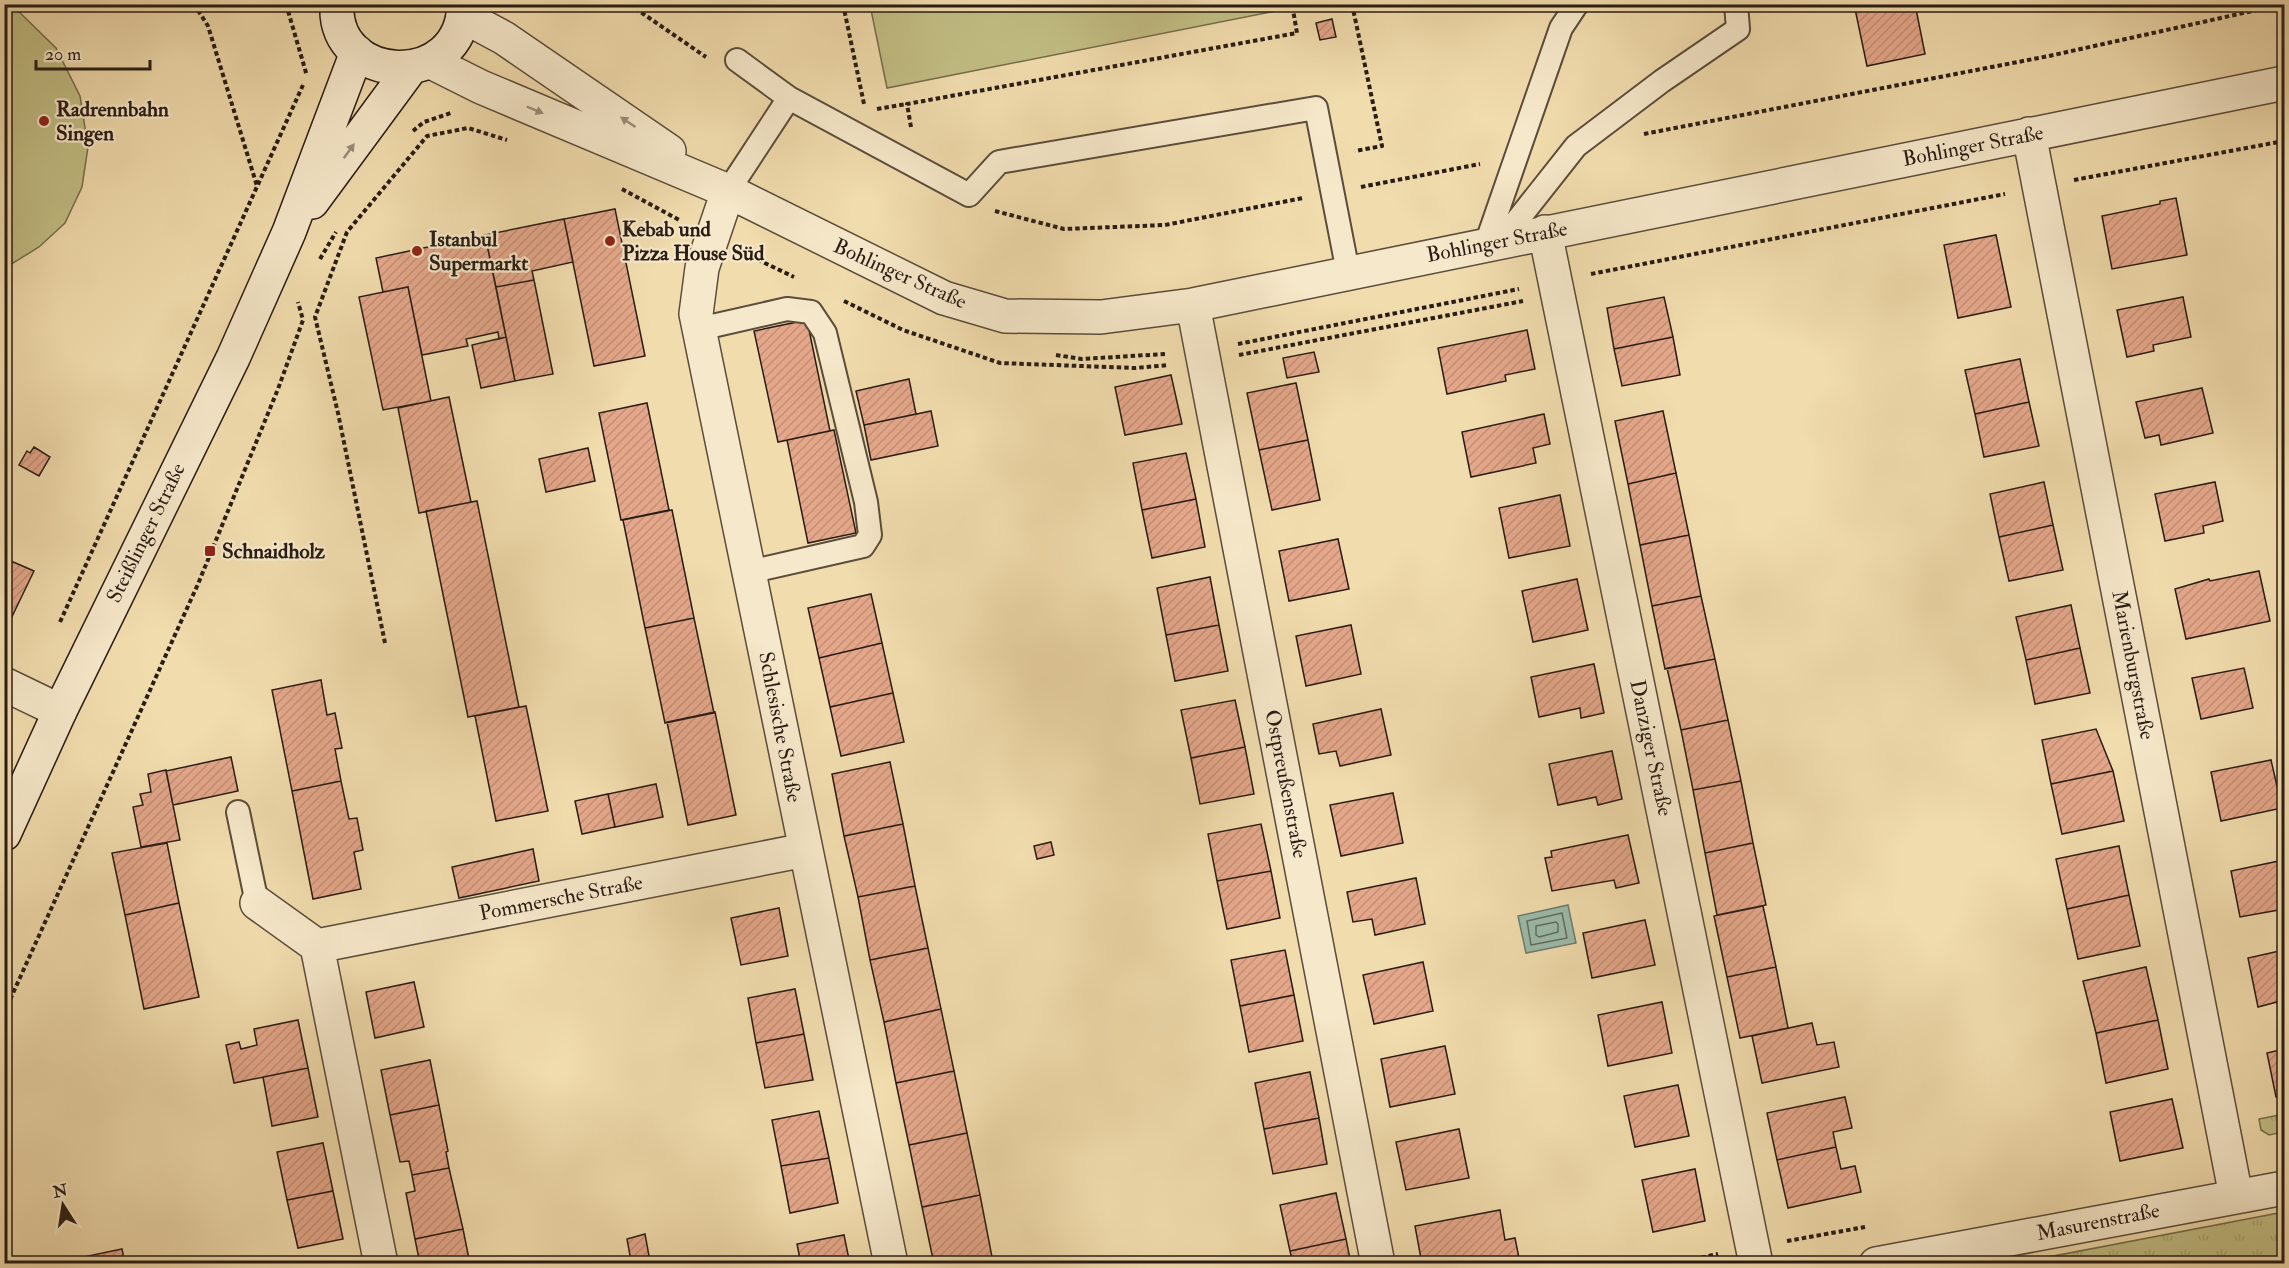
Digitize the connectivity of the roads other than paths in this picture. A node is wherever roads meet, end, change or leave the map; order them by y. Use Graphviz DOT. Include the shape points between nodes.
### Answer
graph roads {
  1 [pos="338,4"];
  2 [pos="1577,4"];
  3 [pos="1736,4"];
  4 [pos="463,10"];
  5 [pos="357,52"];
  6 [pos="726,62"];
  7 [pos="420,65"];
  8 [pos="2284,83"];
  9 [pos="789,98"];
  10 [pos="2029,134"];
  11 [pos="728,191"];
  12 [pos="289,232"];
  13 [pos="1545,232"];
  14 [pos="1494,243"];
  15 [pos="1348,272"];
  16 [pos="1193,305"];
  17 [pos="699,329"];
  18 [pos="748,572"];
  19 [pos="4,684"];
  20 [pos="60,711"];
  21 [pos="238,812"];
  22 [pos="4,834"];
  23 [pos="805,850"];
  24 [pos="257,903"];
  25 [pos="317,946"];
  26 [pos="2284,1188"];
  27 [pos="2236,1196"];
  28 [pos="381,1263"];
  29 [pos="891,1263"];
  30 [pos="1378,1263"];
  31 [pos="1756,1263"];
  32 [pos="1876,1263"];
  1 -- 5 [label="street" via="340,26"];
  2 -- 14 [label="lane" via="1561,28 1517,157"];
  3 -- 14 [label="lane" via="1738,28 1576,146"];
  4 -- 7 [label="street, Steißlinger Straße" via="452,42 442,53"];
  11 -- 4 [label="street, Bohlinger Straße, one-way"];
  5 -- 7 [label="street" via="391,69"];
  5 -- 12 [label="street, Steißlinger Straße"];
  6 -- 9 [label="lane"];
  7 -- 11 [label="street, Bohlinger Straße, one-way"];
  12 -- 7 [label="street, Steißlinger Straße, one-way"];
  8 -- 10 [label="street, Bohlinger Straße"];
  9 -- 11 [label="lane"];
  9 -- 15 [label="lane" via="969,195 999,162 1316,108"];
  10 -- 13 [label="street, Bohlinger Straße"];
  10 -- 27 [label="street, Marienburgstraße"];
  11 -- 16 [label="street, Bohlinger Straße" via="944,298 1005,316 1101,317"];
  11 -- 17 [label="street, Schlesische Straße" via="702,268 696,314"];
  12 -- 20 [label="street, Steißlinger Straße" via="233,358"];
  13 -- 14 [label="street, Bohlinger Straße"];
  13 -- 31 [label="street, Danziger Straße"];
  14 -- 15 [label="street, Bohlinger Straße"];
  15 -- 16 [label="street, Bohlinger Straße"];
  16 -- 30 [label="street, Ostpreußenstraße"];
  17 -- 18 [label="street, Schlesische Straße"];
  17 -- 18 [label="lane" via="787,309 811,312 825,333 866,502 870,535 863,546"];
  18 -- 23 [label="street, Schlesische Straße"];
  19 -- 20 [label="street"];
  20 -- 22 [label="street, Steißlinger Straße"];
  21 -- 24 [label="lane"];
  23 -- 25 [label="street, Pommersche Straße"];
  23 -- 29 [label="street, Schlesische Straße"];
  24 -- 25 [label="street"];
  25 -- 28 [label="street"];
  26 -- 27 [label="street, Masurenstraße"];
  27 -- 32 [label="street, Masurenstraße"];
}
